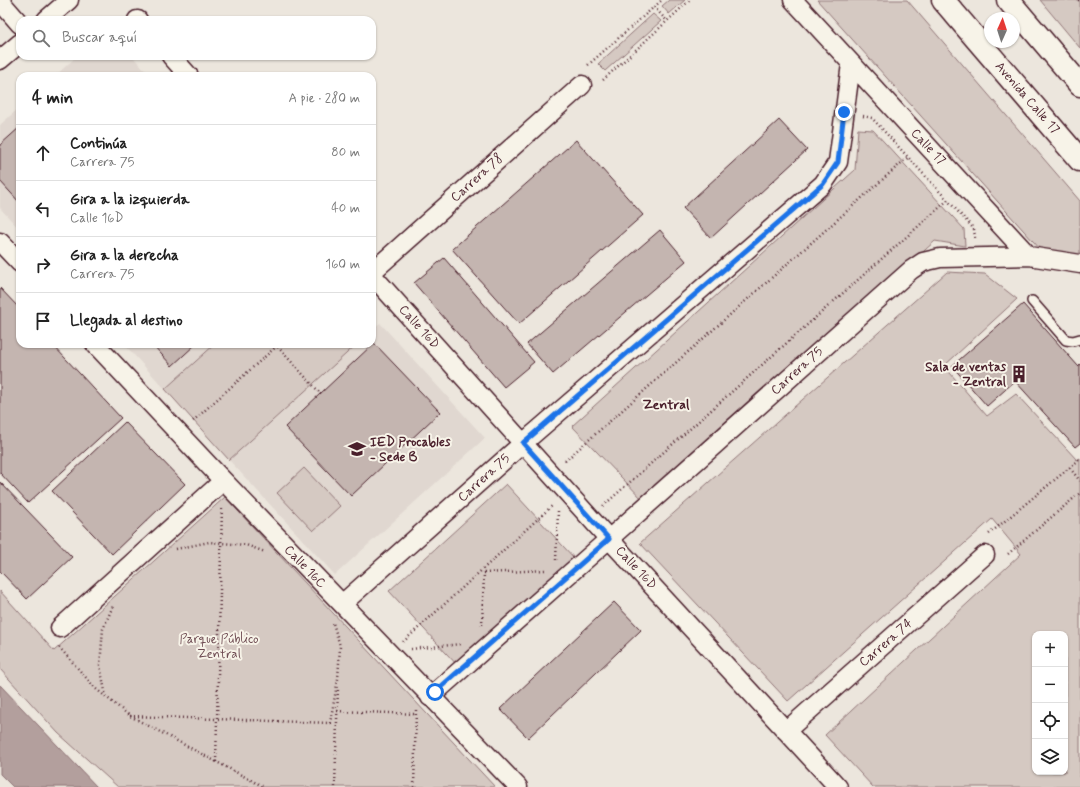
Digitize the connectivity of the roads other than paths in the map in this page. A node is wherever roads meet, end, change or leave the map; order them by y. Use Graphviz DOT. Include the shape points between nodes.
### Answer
graph roads {
  1 [pos="69,0"];
  2 [pos="793,0"];
  3 [pos="944,0"];
  4 [pos="1008,0"];
  5 [pos="0,1"];
  6 [pos="51,16"];
  7 [pos="16,19"];
  8 [pos="16,46"];
  9 [pos="0,60"];
  10 [pos="175,60"];
  11 [pos="851,64"];
  12 [pos="185,72"];
  13 [pos="582,85"];
  14 [pos="1080,85"];
  15 [pos="1080,160"];
  16 [pos="0,242"];
  17 [pos="1029,256"];
  18 [pos="16,259"];
  19 [pos="1080,264"];
  20 [pos="376,270"];
  21 [pos="376,278"];
  22 [pos="1032,301"];
  23 [pos="1080,339"];
  24 [pos="99,348"];
  25 [pos="523,443"];
  26 [pos="223,481"];
  27 [pos="609,539"];
  28 [pos="985,555"];
  29 [pos="342,604"];
  30 [pos="58,636"];
  31 [pos="423,702"];
  32 [pos="786,731"];
  33 [pos="518,787"];
  34 [pos="838,787"];
  1 -- 6 [label="street"];
  2 -- 11 [label="street, Calle 17"];
  3 -- 15 [label="main road, Avenida Calle 17"];
  4 -- 14 [label="main road"];
  5 -- 7 [label="street"];
  8 -- 9 [label="street"];
  10 -- 12 [label="street"];
  11 -- 17 [label="street, Calle 17"];
  11 -- 25 [label="street, Carrera 75" via="838,162 823,184"];
  13 -- 20 [label="street, Carrera 78"];
  16 -- 18 [label="street"];
  17 -- 19 [label="street"];
  17 -- 27 [label="street, Carrera 75" via="940,258 923,262 911,270"];
  21 -- 25 [label="street, Calle 16D"];
  22 -- 23 [label="lane" via="1066,340"];
  24 -- 26 [label="street, Calle 16C"];
  25 -- 27 [label="street, Calle 16D"];
  25 -- 29 [label="street, Carrera 75"];
  26 -- 29 [label="street, Calle 16C"];
  26 -- 30 [label="street"];
  27 -- 31 [label="street, Carrera 75"];
  27 -- 32 [label="street, Calle 16D"];
  28 -- 32 [label="street, Carrera 74"];
  29 -- 31 [label="street, Calle 16C"];
  31 -- 33 [label="street, Calle 16C"];
  32 -- 34 [label="street, Calle 16D"];
}
